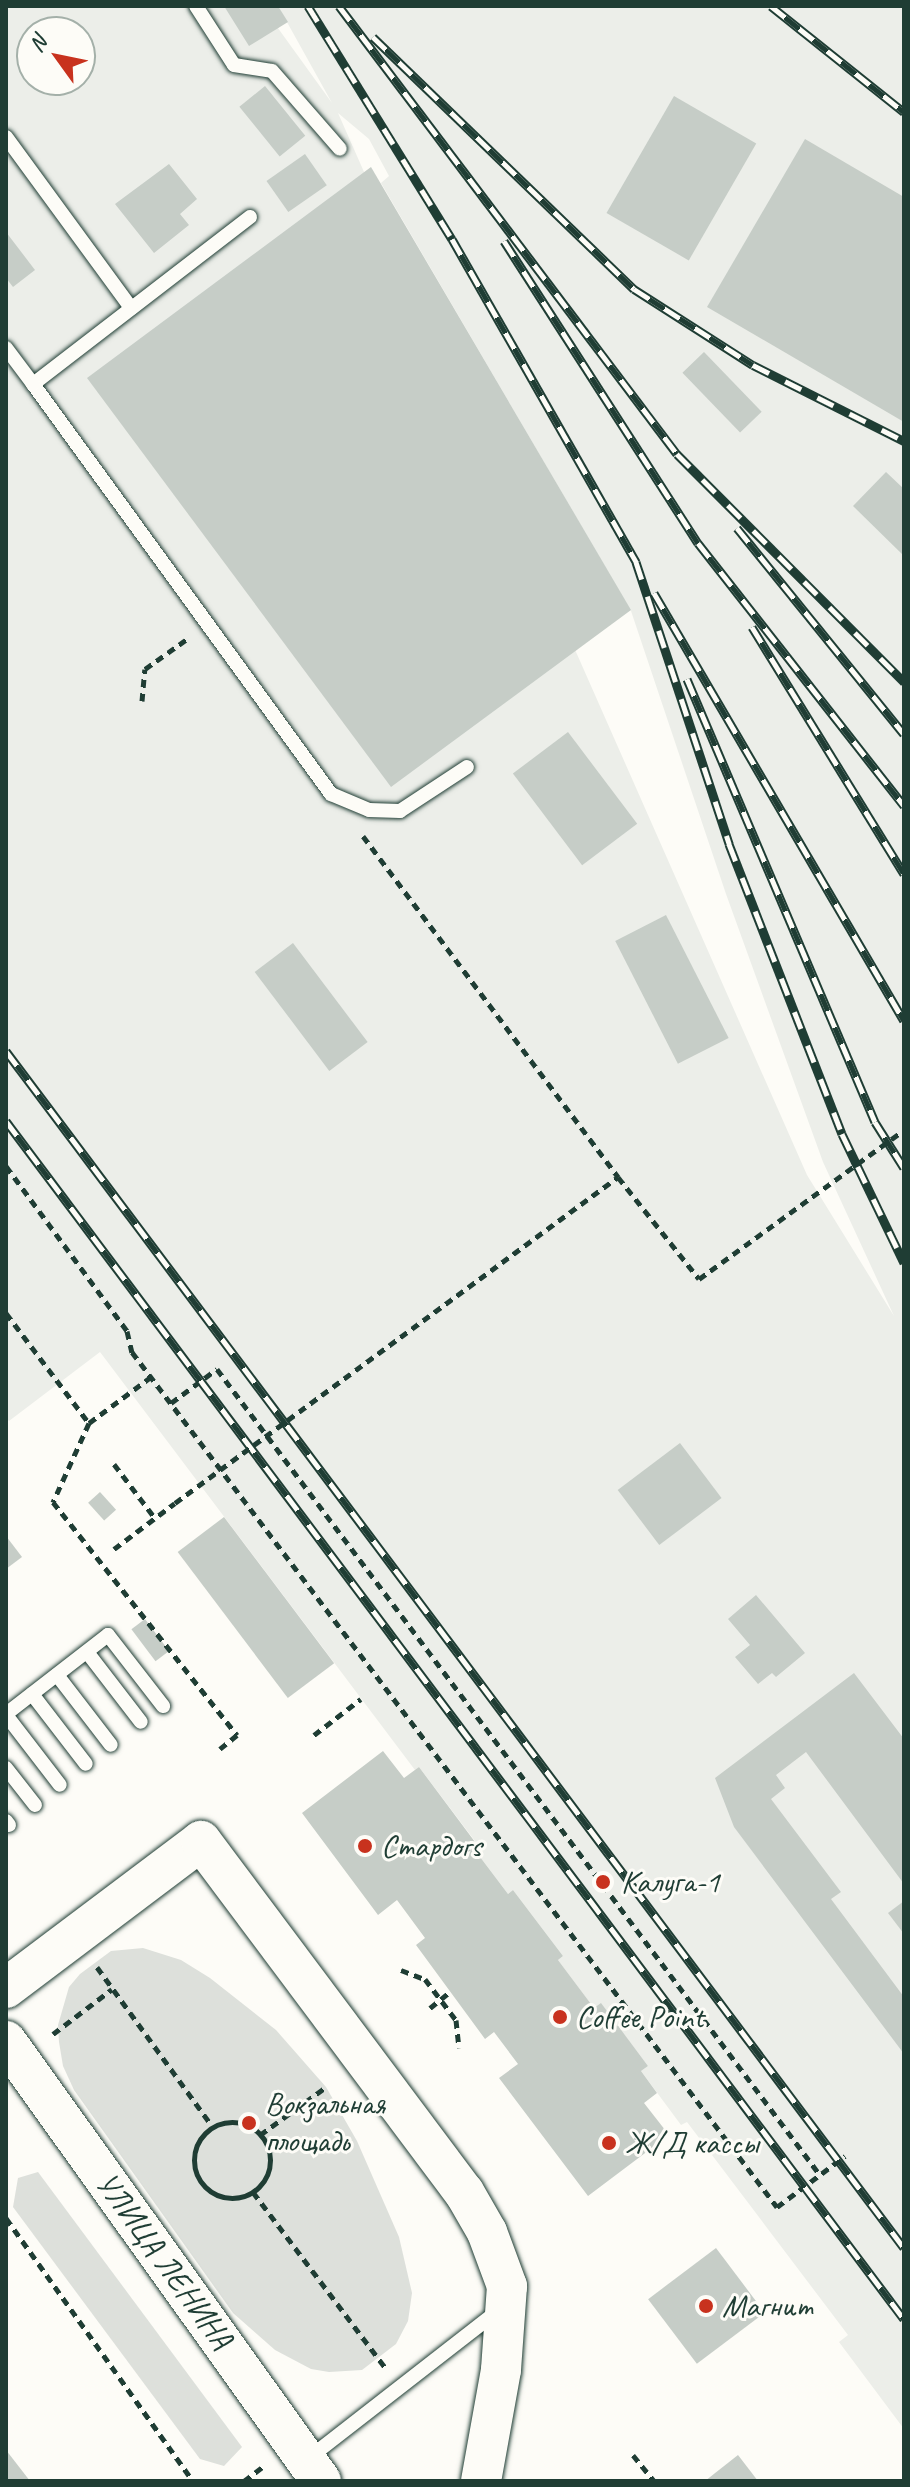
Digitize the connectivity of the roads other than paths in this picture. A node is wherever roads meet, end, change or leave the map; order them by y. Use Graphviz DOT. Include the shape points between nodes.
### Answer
graph roads {
  1 [pos="196,6"];
  2 [pos="6,137"];
  3 [pos="340,149"];
  4 [pos="250,217"];
  5 [pos="131,308"];
  6 [pos="6,348"];
  7 [pos="33,384"];
  8 [pos="467,767"];
  9 [pos="87,1652"];
  10 [pos="57,1675"];
  11 [pos="32,1694"];
  12 [pos="163,1706"];
  13 [pos="6,1715"];
  14 [pos="141,1722"];
  15 [pos="111,1745"];
  16 [pos="86,1764"];
  17 [pos="6,1768"];
  18 [pos="60,1785"];
  19 [pos="35,1805"];
  20 [pos="6,1988"];
  21 [pos="6,2041"];
  22 [pos="504,2306"];
  23 [pos="300,2467"];
  24 [pos="481,2481"];
  1 -- 3 [label="lane" via="234,65 272,71"];
  2 -- 5 [label="lane"];
  4 -- 5 [label="lane"];
  5 -- 7 [label="lane"];
  6 -- 7 [label="lane"];
  7 -- 8 [label="lane" via="331,794 369,810 400,811"];
  9 -- 10 [label="lane"];
  9 -- 12 [label="lane" via="108,1635"];
  9 -- 14 [label="lane"];
  10 -- 11 [label="lane"];
  10 -- 15 [label="lane"];
  11 -- 13 [label="lane"];
  11 -- 16 [label="lane"];
  13 -- 18 [label="lane"];
  17 -- 19 [label="lane"];
  20 -- 22 [label="main road" via="201,1841 464,2192 497,2255 507,2286"];
  21 -- 23 [label="main road, УЛИЦА ЛЕНИНА"];
  22 -- 23 [label="lane"];
  22 -- 24 [label="main road" via="501,2370"];
}
